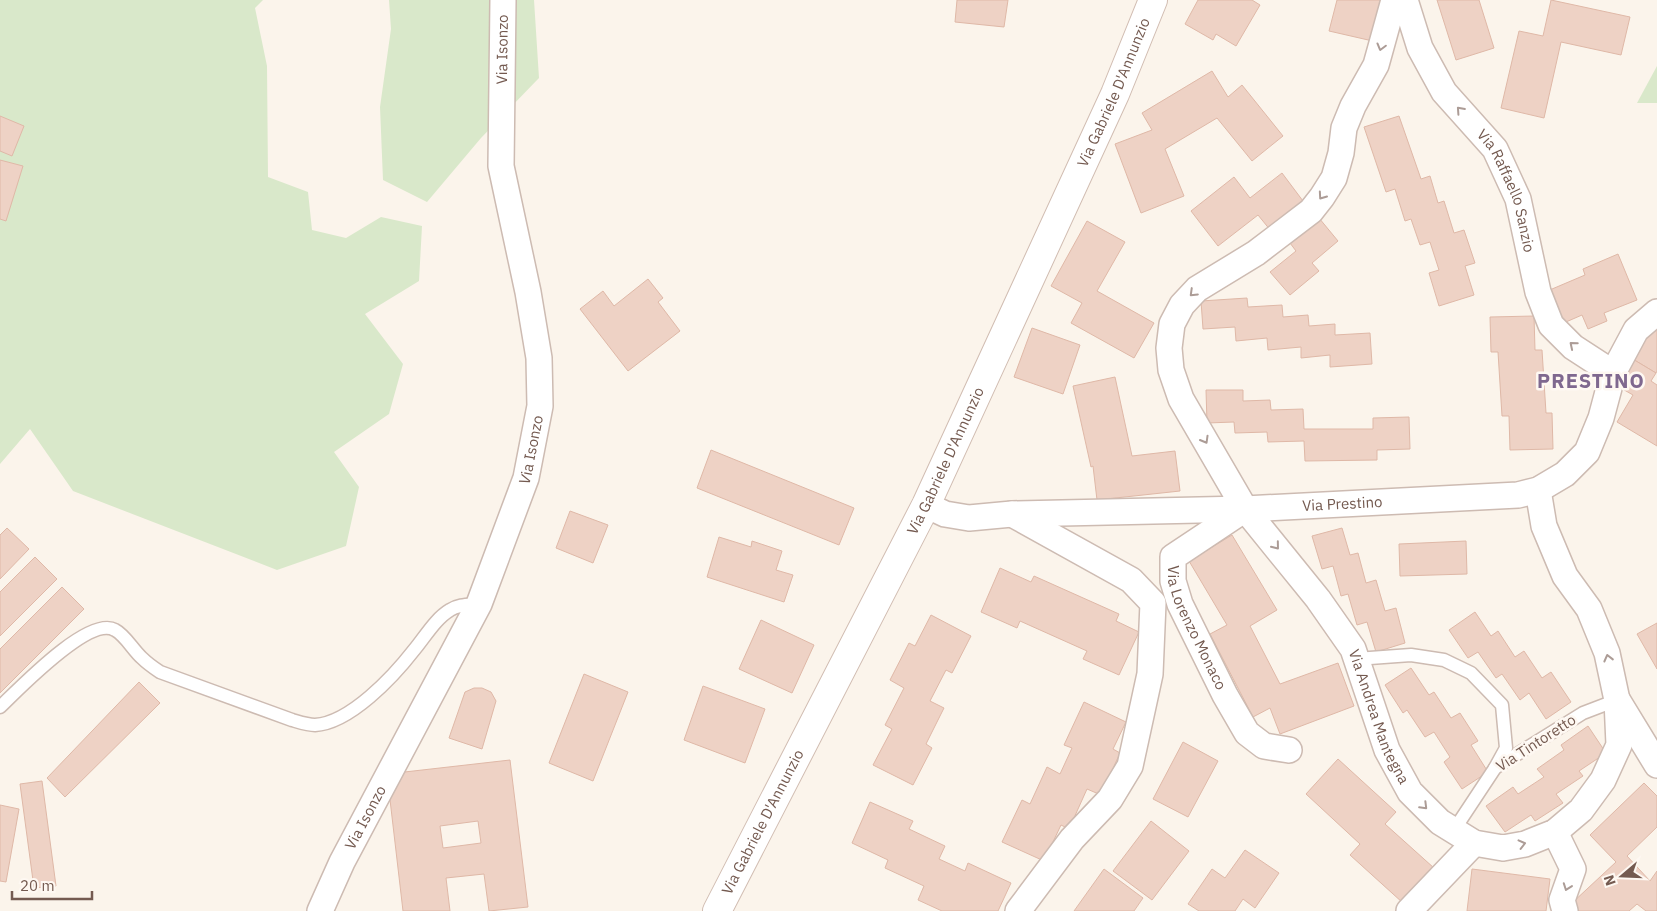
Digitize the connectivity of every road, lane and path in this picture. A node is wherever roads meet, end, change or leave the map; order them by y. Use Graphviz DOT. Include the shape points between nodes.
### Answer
graph roads {
  1 [pos="503,0"];
  2 [pos="1152,0"];
  3 [pos="1394,0"];
  4 [pos="1405,0"];
  5 [pos="1657,312"];
  6 [pos="1613,373"];
  7 [pos="1538,490"];
  8 [pos="926,505"];
  9 [pos="1245,509"];
  10 [pos="1012,514"];
  11 [pos="479,604"];
  12 [pos="1356,660"];
  13 [pos="1618,700"];
  14 [pos="0,707"];
  15 [pos="1289,750"];
  16 [pos="1657,765"];
  17 [pos="1494,768"];
  18 [pos="1454,830"];
  19 [pos="1555,832"];
  20 [pos="1474,843"];
  21 [pos="320,911"];
  22 [pos="717,911"];
  23 [pos="1018,911"];
  24 [pos="1409,911"];
  25 [pos="1566,911"];
  1 -- 11 [label="street, Via Isonzo" via="501,166 539,358 540,406 526,478"];
  2 -- 8 [label="main road, Via Gabriele D'Annunzio" via="1115,94"];
  3 -- 9 [label="street, Via Andrea Mantegna, one-way" via="1376,65 1344,128 1334,178 1322,198 1311,211 1256,253 1197,289 1182,305 1172,324 1171,370 1181,399"];
  6 -- 4 [label="street, Via Raffaello Sanzio, one-way" via="1573,347 1551,325 1538,292 1518,199 1495,149 1444,92 1420,48"];
  5 -- 6 [label="street, Via Prestino" via="1636,330"];
  6 -- 7 [label="street, Via Prestino" via="1601,418 1587,452 1565,474"];
  7 -- 9 [label="street, Via Prestino" via="1518,495"];
  13 -- 7 [label="street, Via Andrea Mantegna, one-way" via="1607,653 1589,609 1564,576 1544,526"];
  8 -- 10 [label="street, Via Prestino" via="945,514 969,518"];
  8 -- 22 [label="main road, Via Gabriele D'Annunzio"];
  9 -- 10 [label="street, Via Prestino"];
  9 -- 12 [label="street, Via Andrea Mantegna, one-way" via="1318,599 1353,650"];
  9 -- 15 [label="street, Via Lorenzo Monaco" via="1173,557 1173,581 1180,604 1247,733 1264,746"];
  10 -- 23 [label="street" via="1131,580 1153,603 1150,674 1130,766 1110,799 1072,838"];
  11 -- 14 [label="lane" via="459,605 449,610 400,669 353,710 329,722 313,725 292,720 160,672 115,630 106,628 90,632 54,656"];
  11 -- 21 [label="street, Via Isonzo" via="342,862"];
  12 -- 17 [label="lane" via="1411,655 1444,660 1471,673 1502,705 1506,748"];
  12 -- 18 [label="street, Via Andrea Mantegna, one-way" via="1387,750 1410,792 1440,822"];
  13 -- 16 [label="street, Via Andrea Mantegna"];
  13 -- 17 [label="lane, Via Tintoretto" via="1583,713"];
  13 -- 19 [label="street, Via Andrea Mantegna" via="1619,745 1603,780 1580,810"];
  17 -- 18 [label="lane, Via Tintoretto"];
  18 -- 20 [label="street, Via Andrea Mantegna"];
  20 -- 19 [label="street, Via Andrea Mantegna, one-way" via="1503,848 1525,844"];
  19 -- 25 [label="street, one-way" via="1573,869 1562,900"];
  20 -- 24 [label="street"];
}
